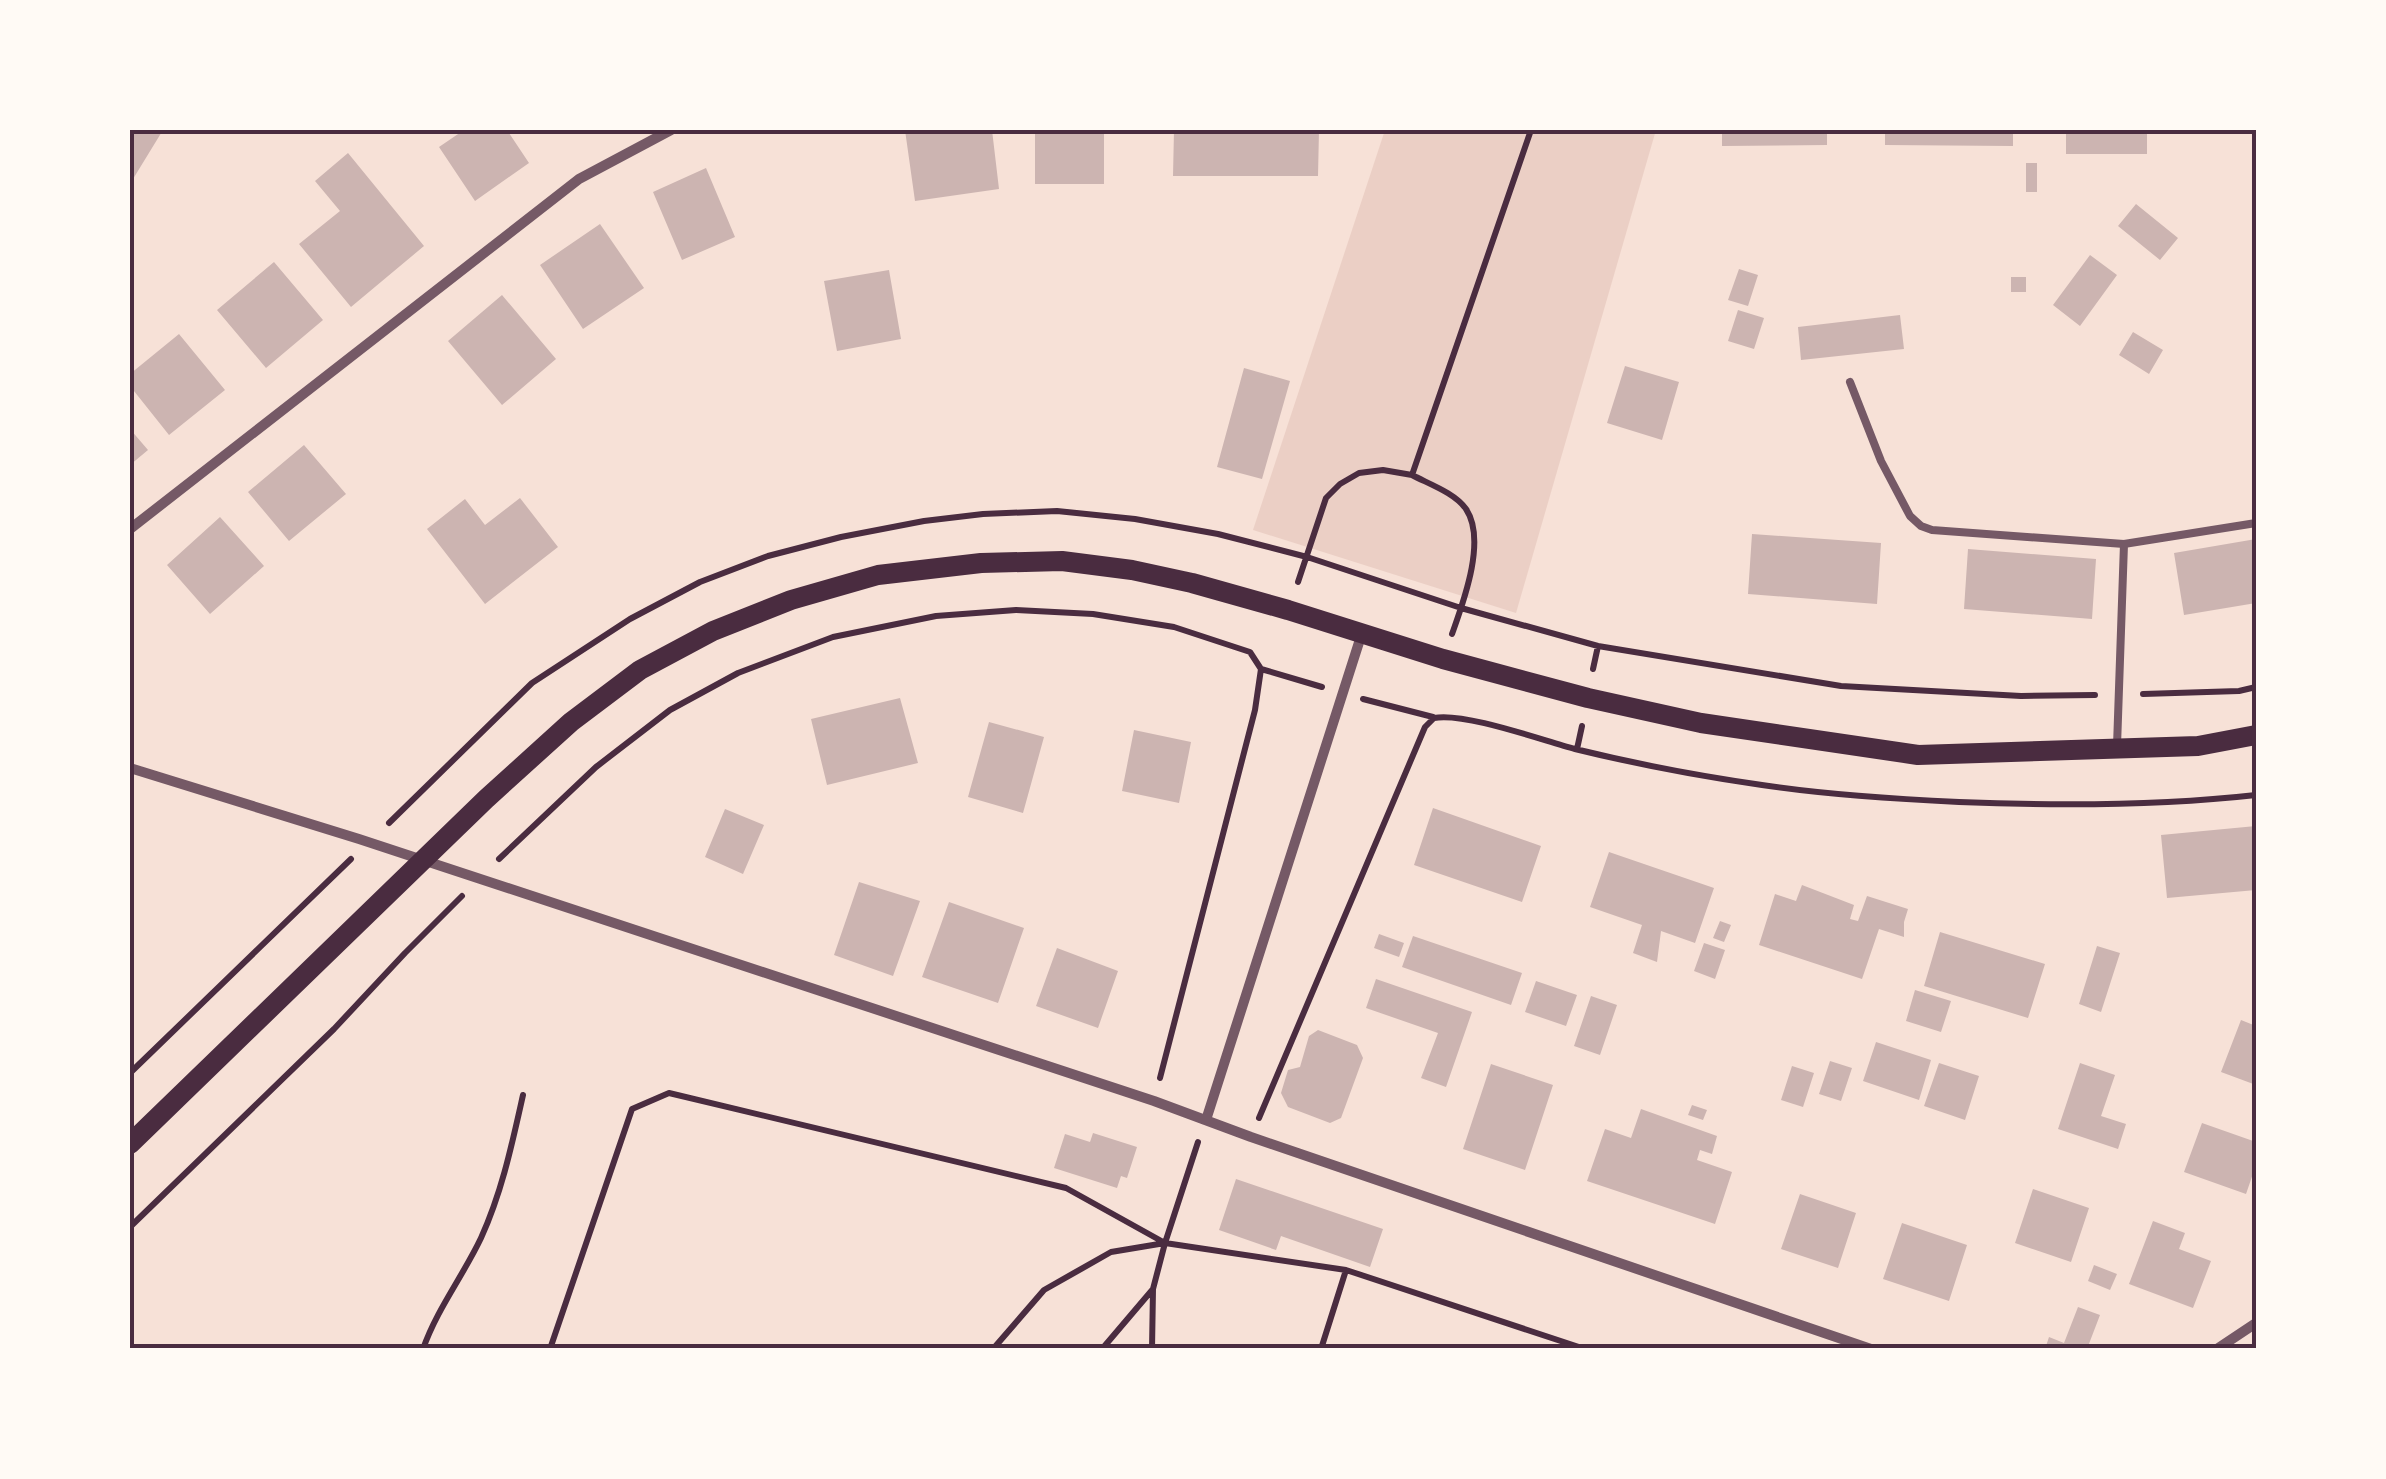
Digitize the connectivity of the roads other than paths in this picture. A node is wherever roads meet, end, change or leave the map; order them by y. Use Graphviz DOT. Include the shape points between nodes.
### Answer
graph roads {
  1 [pos="671,130"];
  2 [pos="1850,382"];
  3 [pos="2256,523"];
  4 [pos="130,528"];
  5 [pos="2124,544"];
  6 [pos="1362,633"];
  7 [pos="2256,735"];
  8 [pos="2117,748"];
  9 [pos="130,768"];
  10 [pos="1206,1120"];
  11 [pos="130,1144"];
  12 [pos="2256,1322"];
  13 [pos="1871,1349"];
  14 [pos="2217,1349"];
  1 -- 4 [label="street" via="578,179"];
  2 -- 5 [label="lane" via="1881,461 1921,526"];
  3 -- 5 [label="lane"];
  5 -- 8 [label="lane"];
  6 -- 8 [label="main road" via="1700,723 1918,755"];
  6 -- 10 [label="street"];
  6 -- 11 [label="main road" via="1177,579 1062,561 878,575 790,600 640,670 571,722"];
  7 -- 8 [label="main road" via="2198,746"];
  9 -- 10 [label="street"];
  10 -- 13 [label="street"];
  12 -- 14 [label="street"];
}
